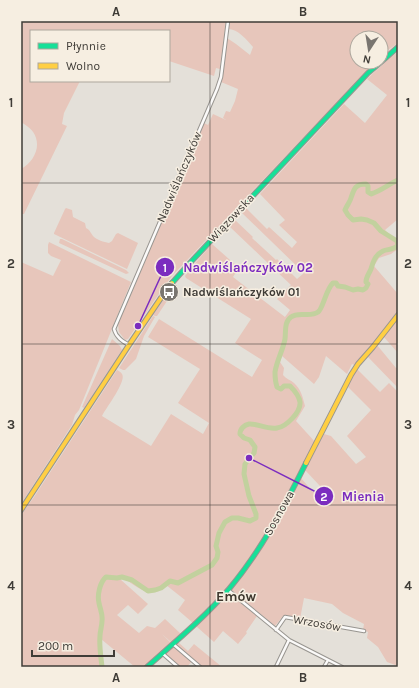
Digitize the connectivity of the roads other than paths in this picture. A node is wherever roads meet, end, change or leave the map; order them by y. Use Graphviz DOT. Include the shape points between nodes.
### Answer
graph roads {
  1 [pos="228,21"];
  2 [pos="398,47"];
  3 [pos="389,55"];
  4 [pos="372,70"];
  5 [pos="398,315"];
  6 [pos="129,345"];
  7 [pos="21,510"];
  8 [pos="228,590"];
  9 [pos="276,630"];
  10 [pos="364,632"];
  11 [pos="289,640"];
  12 [pos="173,644"];
  13 [pos="162,653"];
  14 [pos="328,660"];
  15 [pos="147,667"];
  16 [pos="178,667"];
  17 [pos="200,667"];
  18 [pos="276,667"];
  19 [pos="324,667"];
  20 [pos="342,667"];
  1 -- 6 [label="street, Nadwiślańczyków" via="221,77 217,89 114,329 118,338"];
  2 -- 3 [label="main road, Wiązowska"];
  4 -- 6 [label="main road, Wiązowska" via="183,270 160,298"];
  5 -- 8 [label="main road, Sosnowa" via="351,374 285,505 260,548"];
  6 -- 7 [label="main road, Wiązowska"];
  8 -- 9 [label="street"];
  8 -- 12 [label="main road, Sosnowa"];
  9 -- 10 [label="street, Wrzosów" via="285,617"];
  9 -- 11 [label="street"];
  11 -- 14 [label="street"];
  11 -- 18 [label="street"];
  12 -- 13 [label="main road, Sosnowa"];
  12 -- 17 [label="street"];
  13 -- 15 [label="main road, Sosnowa"];
  13 -- 16 [label="street"];
  14 -- 19 [label="street"];
  14 -- 20 [label="street"];
}
